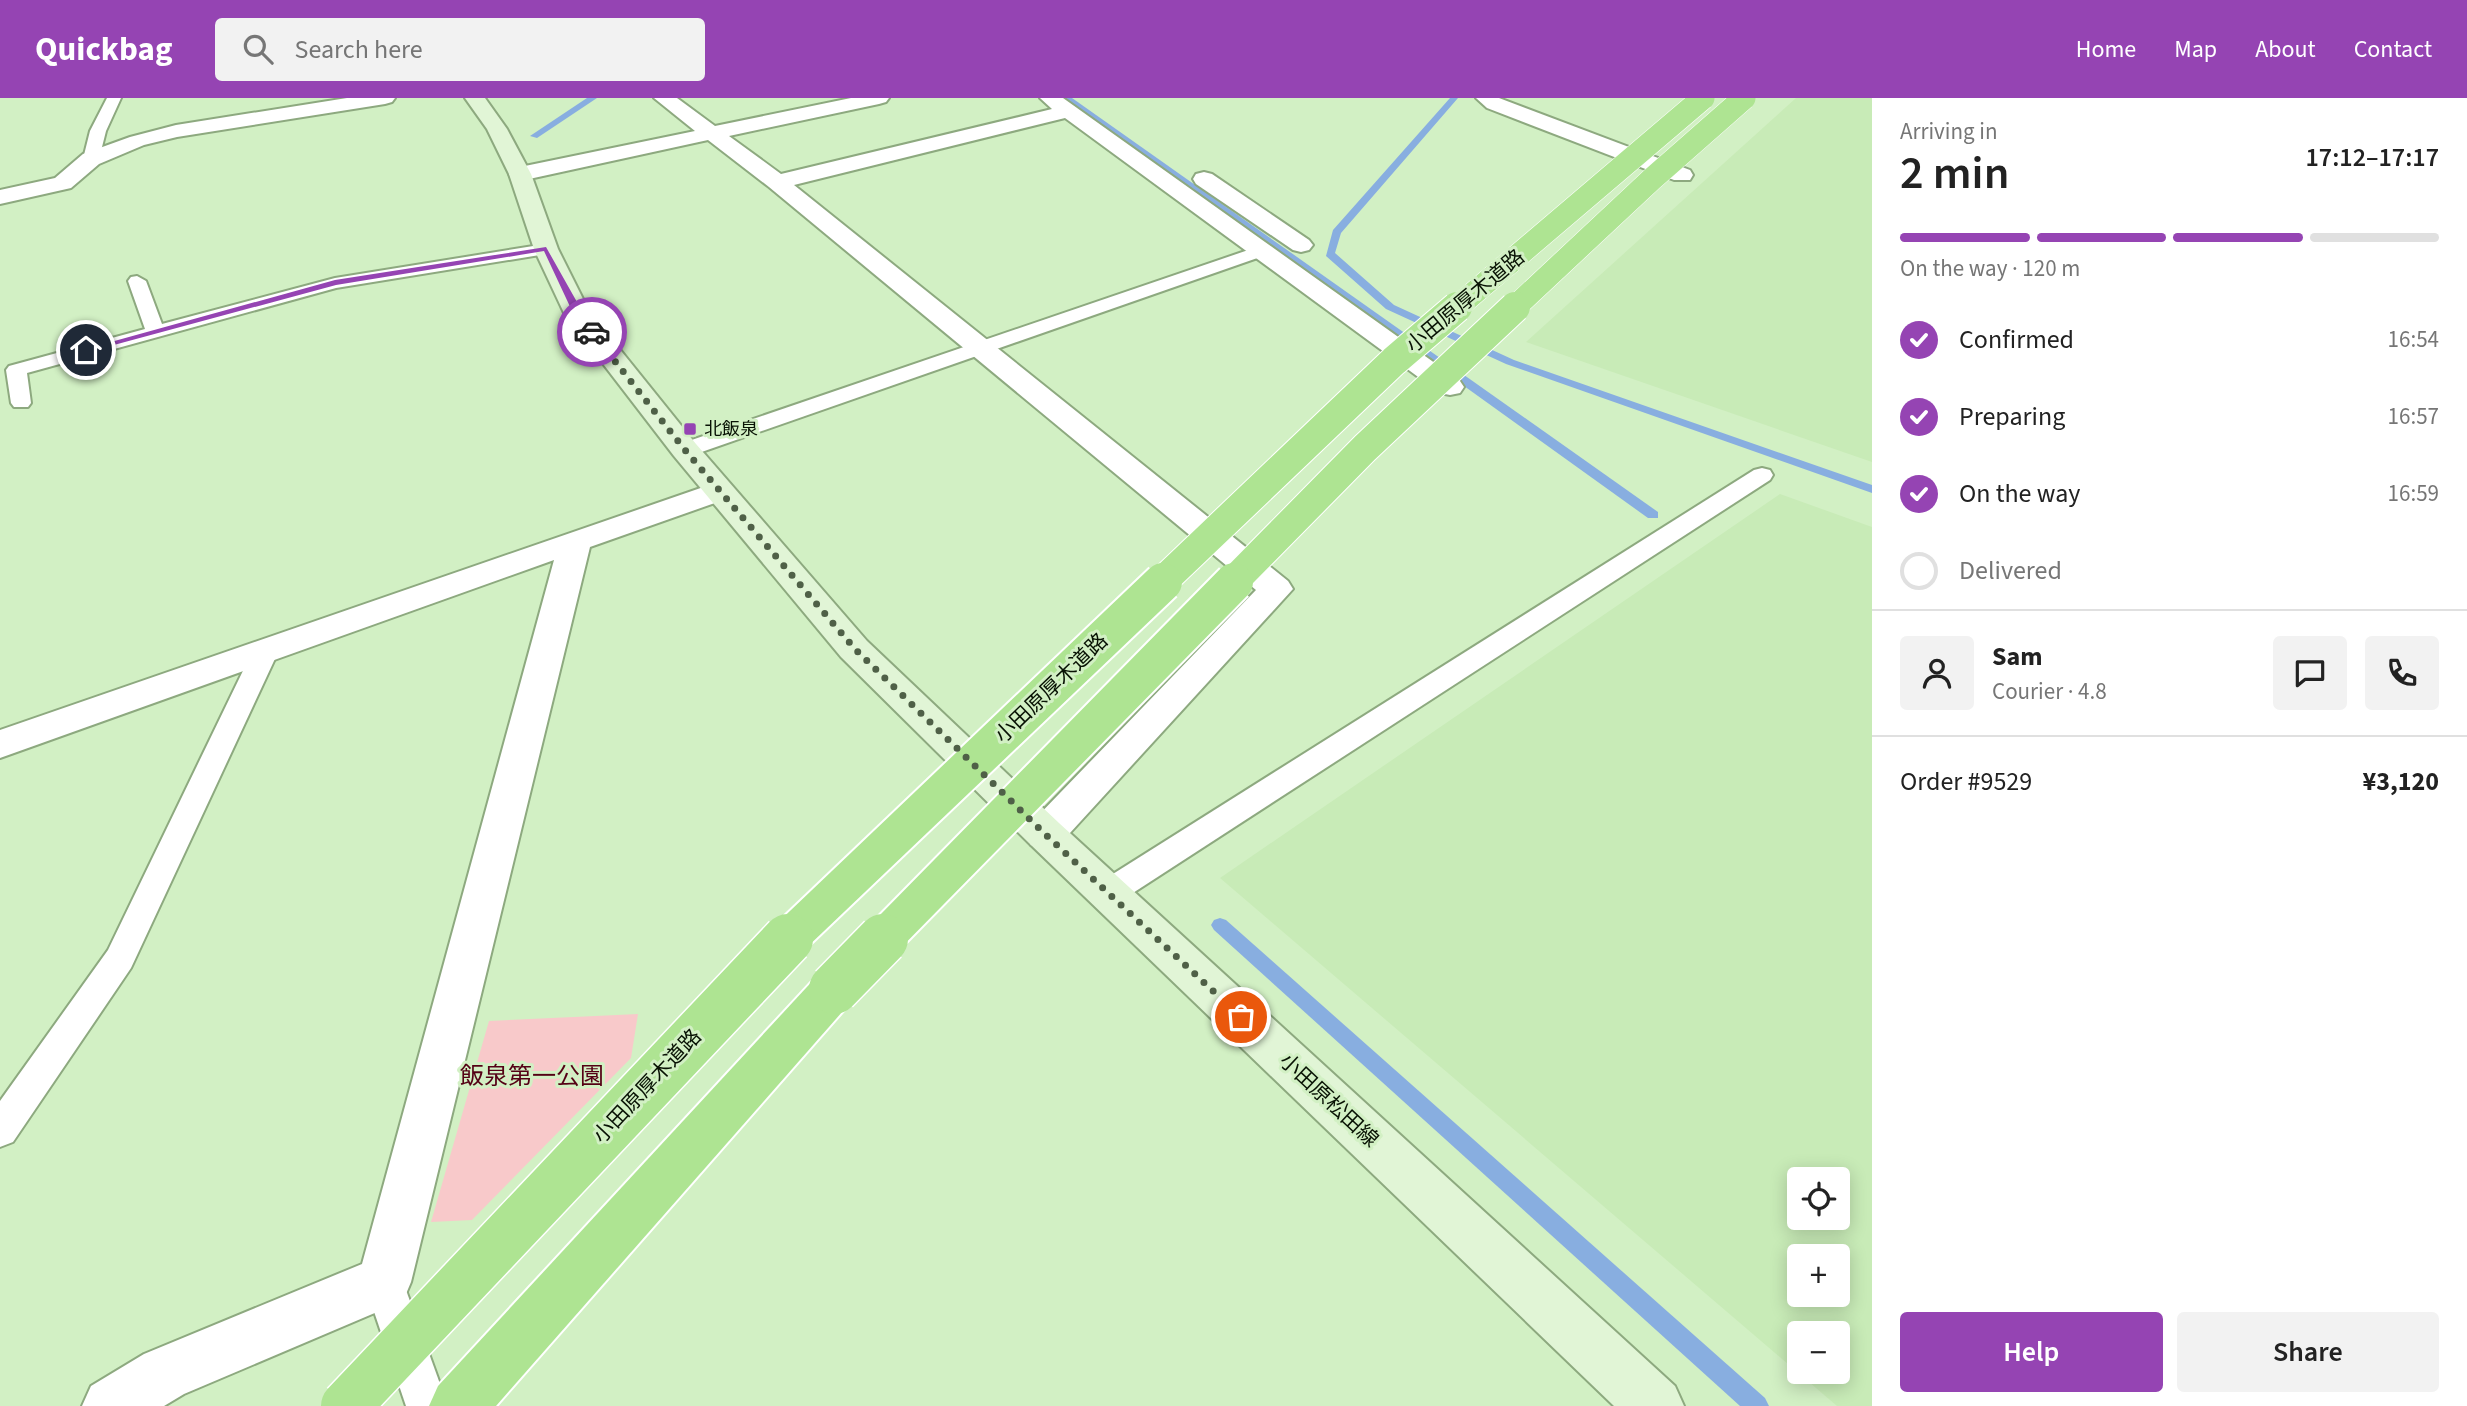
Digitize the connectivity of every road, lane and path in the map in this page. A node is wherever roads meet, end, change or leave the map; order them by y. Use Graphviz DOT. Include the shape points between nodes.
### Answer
graph roads {
  1 [pos="114,98"];
  2 [pos="386,98"];
  3 [pos="475,98"];
  4 [pos="664,98"];
  5 [pos="879,98"];
  6 [pos="1050,98"];
  7 [pos="1486,98"];
  8 [pos="1703,98"];
  9 [pos="1744,98"];
  10 [pos="1069,111"];
  11 [pos="709,133"];
  12 [pos="91,159"];
  13 [pos="1188,168"];
  14 [pos="520,174"];
  15 [pos="1682,175"];
  16 [pos="777,182"];
  17 [pos="0,197"];
  18 [pos="1301,245"];
  19 [pos="546,249"];
  20 [pos="1260,251"];
  21 [pos="137,281"];
  22 [pos="155,331"];
  23 [pos="979,347"];
  24 [pos="1450,387"];
  25 [pos="21,403"];
  26 [pos="685,450"];
  27 [pos="1762,475"];
  28 [pos="718,491"];
  29 [pos="576,540"];
  30 [pos="267,648"];
  31 [pos="0,744"];
  32 [pos="1045,834"];
  33 [pos="1108,893"];
  34 [pos="0,1130"];
  35 [pos="384,1282"];
  36 [pos="111,1406"];
  37 [pos="346,1406"];
  38 [pos="427,1406"];
  39 [pos="458,1406"];
  40 [pos="1656,1406"];
  1 -- 12 [label="lane"];
  2 -- 12 [label="street" via="176,131"];
  3 -- 14 [label="main road, 小田原松田線"];
  4 -- 11 [label="street"];
  5 -- 11 [label="street"];
  6 -- 10 [label="street"];
  7 -- 15 [label="street"];
  8 -- 37 [label="highway, 小田原厚木道路, bridge" via="1394,361 776,950"];
  9 -- 39 [label="highway, 小田原厚木道路, bridge" via="1365,448 834,989"];
  10 -- 16 [label="street"];
  10 -- 20 [label="street"];
  11 -- 14 [label="street"];
  11 -- 16 [label="street"];
  12 -- 17 [label="street" via="63,183"];
  13 -- 18 [label="street"];
  14 -- 19 [label="main road, 小田原松田線"];
  16 -- 23 [label="street"];
  19 -- 22 [label="lane" via="335,283"];
  19 -- 26 [label="main road, 小田原松田線" via="577,313"];
  20 -- 23 [label="lane"];
  20 -- 24 [label="street"];
  21 -- 22 [label="lane"];
  22 -- 25 [label="lane" via="16,370"];
  23 -- 26 [label="lane"];
  23 -- 32 [label="street" via="1276,589"];
  26 -- 28 [label="main road, 小田原松田線"];
  27 -- 33 [label="lane"];
  28 -- 29 [label="street"];
  28 -- 32 [label="main road, 小田原松田線" via="855,649"];
  29 -- 30 [label="street"];
  29 -- 35 [label="street"];
  30 -- 31 [label="street"];
  30 -- 34 [label="lane" via="120,960"];
  32 -- 33 [label="main road, 小田原松田線"];
  33 -- 40 [label="main road, 小田原松田線"];
  35 -- 36 [label="street" via="164,1374"];
  35 -- 38 [label="lane"];
}
